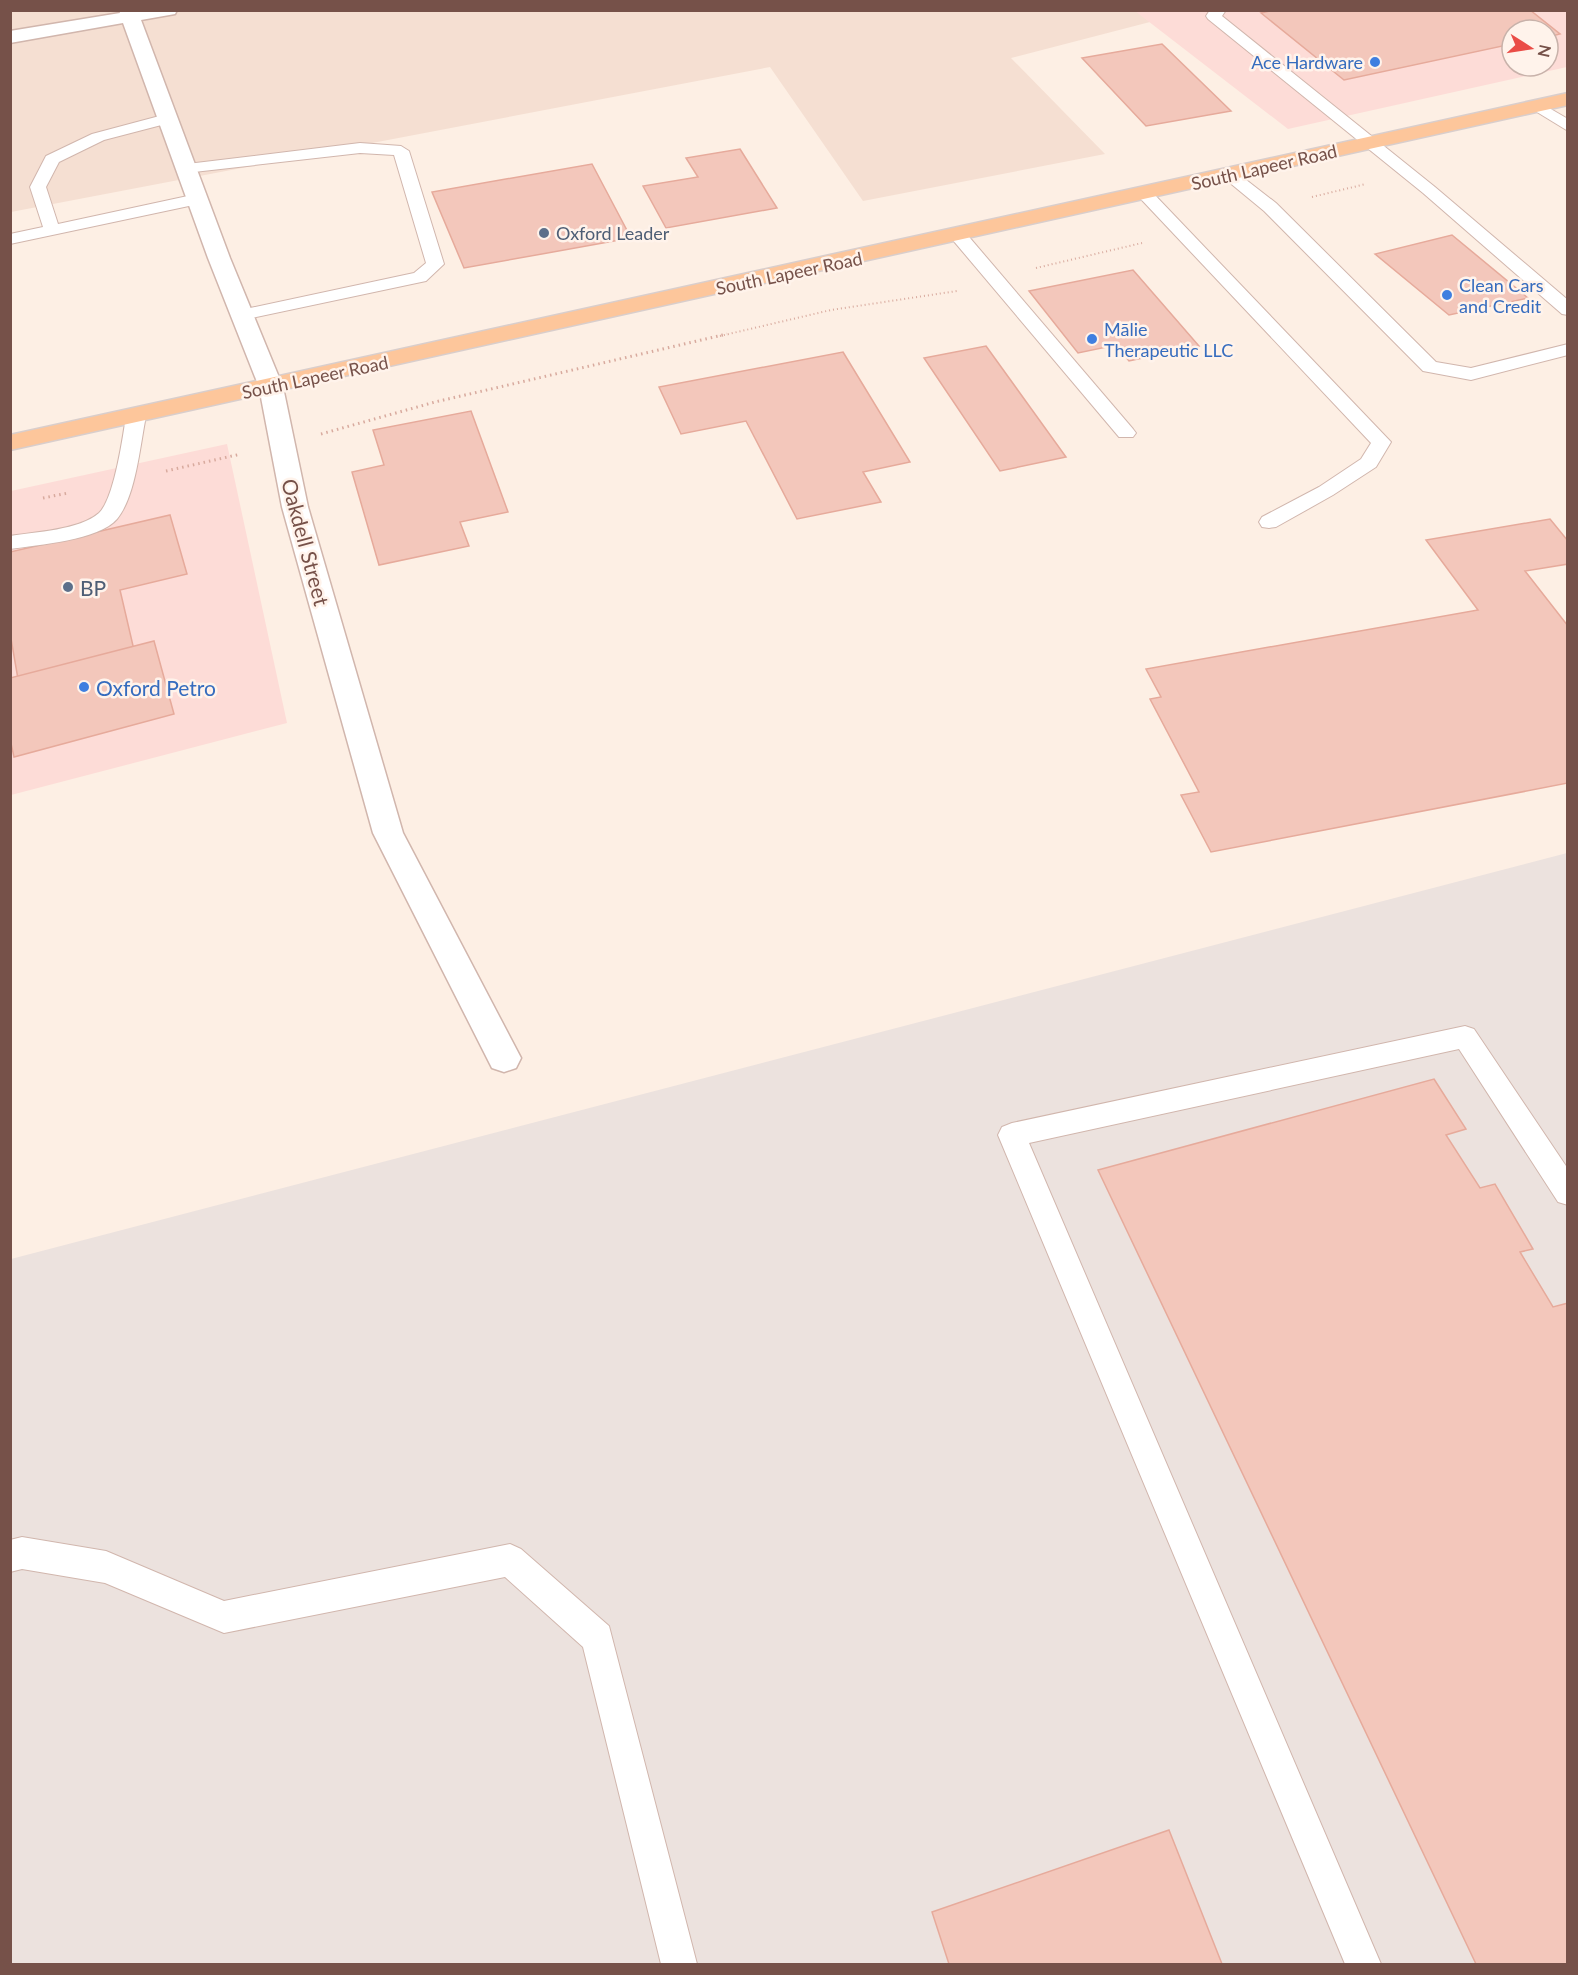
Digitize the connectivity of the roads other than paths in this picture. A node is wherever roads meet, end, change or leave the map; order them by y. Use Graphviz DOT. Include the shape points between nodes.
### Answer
graph roads {
  1 [pos="168,10"];
  2 [pos="1219,10"];
  3 [pos="130,13"];
  4 [pos="10,37"];
  5 [pos="1568,99"];
  6 [pos="1537,106"];
  7 [pos="167,119"];
  8 [pos="1568,126"];
  9 [pos="1368,144"];
  10 [pos="185,168"];
  11 [pos="1230,175"];
  12 [pos="1145,194"];
  13 [pos="197,199"];
  14 [pos="52,230"];
  15 [pos="958,235"];
  16 [pos="10,239"];
  17 [pos="1568,310"];
  18 [pos="242,315"];
  19 [pos="1568,349"];
  20 [pos="271,387"];
  21 [pos="136,416"];
  22 [pos="1126,433"];
  23 [pos="10,443"];
  24 [pos="1269,522"];
  25 [pos="10,543"];
  26 [pos="504,1058"];
  27 [pos="1568,1193"];
  28 [pos="10,1556"];
  29 [pos="679,1965"];
  30 [pos="1363,1965"];
  1 -- 3 [label="street"];
  2 -- 9 [label="lane" via="1213,16"];
  3 -- 4 [label="street"];
  3 -- 7 [label="street, Oakdell Street"];
  5 -- 6 [label="main road, South Lapeer Road"];
  6 -- 8 [label="lane"];
  6 -- 9 [label="main road, South Lapeer Road"];
  7 -- 10 [label="street, Oakdell Street"];
  7 -- 14 [label="lane" via="98,137 52,159 38,187"];
  9 -- 11 [label="main road, South Lapeer Road"];
  9 -- 17 [label="lane"];
  10 -- 13 [label="street, Oakdell Street"];
  10 -- 18 [label="lane" via="360,148 401,151 435,264 420,277"];
  11 -- 12 [label="main road, South Lapeer Road"];
  11 -- 19 [label="lane" via="1270,207 1430,367 1471,374"];
  12 -- 15 [label="main road, South Lapeer Road"];
  12 -- 24 [label="lane" via="1381,442 1369,463"];
  13 -- 14 [label="lane"];
  13 -- 18 [label="street, Oakdell Street"];
  14 -- 16 [label="lane"];
  15 -- 20 [label="main road, South Lapeer Road"];
  15 -- 22 [label="lane"];
  18 -- 20 [label="street, Oakdell Street"];
  20 -- 21 [label="main road, South Lapeer Road"];
  20 -- 26 [label="street, Oakdell Street" via="295,507 388,833"];
  21 -- 23 [label="main road, South Lapeer Road"];
  21 -- 25 [label="lane" via="129,457 109,516 92,526"];
  27 -- 30 [label="lane" via="1465,1037 1012,1135"];
  28 -- 29 [label="lane" via="22,1553 106,1567 224,1617 510,1560 597,1638"];
}
